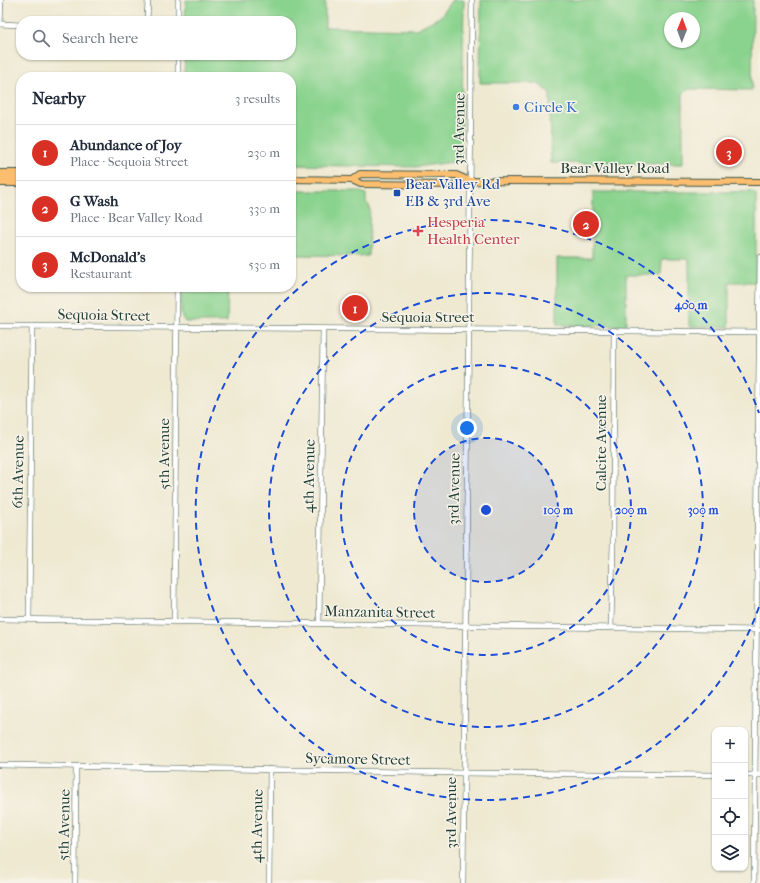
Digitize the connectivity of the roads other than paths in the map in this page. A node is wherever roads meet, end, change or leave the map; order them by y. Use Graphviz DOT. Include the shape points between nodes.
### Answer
graph roads {
  1 [pos="1,0"];
  2 [pos="148,0"];
  3 [pos="178,0"];
  4 [pos="472,0"];
  5 [pos="147,16"];
  6 [pos="178,16"];
  7 [pos="0,24"];
  8 [pos="16,24"];
  9 [pos="178,60"];
  10 [pos="178,72"];
  11 [pos="0,173"];
  12 [pos="16,173"];
  13 [pos="16,178"];
  14 [pos="0,179"];
  15 [pos="296,179"];
  16 [pos="352,180"];
  17 [pos="470,181"];
  18 [pos="760,182"];
  19 [pos="0,183"];
  20 [pos="16,183"];
  21 [pos="760,258"];
  22 [pos="177,292"];
  23 [pos="0,326"];
  24 [pos="32,326"];
  25 [pos="177,327"];
  26 [pos="323,329"];
  27 [pos="469,329"];
  28 [pos="614,330"];
  29 [pos="760,332"];
  30 [pos="0,618"];
  31 [pos="29,619"];
  32 [pos="174,621"];
  33 [pos="319,623"];
  34 [pos="465,625"];
  35 [pos="611,627"];
  36 [pos="758,630"];
  37 [pos="0,765"];
  38 [pos="76,767"];
  39 [pos="270,770"];
  40 [pos="463,773"];
  41 [pos="712,775"];
  42 [pos="757,775"];
  43 [pos="75,883"];
  44 [pos="269,883"];
  45 [pos="463,883"];
  46 [pos="754,883"];
  1 -- 7 [label="street"];
  2 -- 5 [label="street"];
  3 -- 6 [label="street"];
  4 -- 17 [label="street, 3rd Avenue"];
  7 -- 8 [label="street"];
  9 -- 10 [label="street"];
  11 -- 12 [label="main road"];
  13 -- 14 [label="main road"];
  15 -- 16 [label="main road, Bear Valley Road"];
  16 -- 17 [label="main road, Bear Valley Road" via="361,184 457,185"];
  16 -- 17 [label="main road, Bear Valley Road" via="360,174 456,175"];
  17 -- 18 [label="main road, Bear Valley Road"];
  17 -- 27 [label="street, 3rd Avenue"];
  19 -- 20 [label="main road"];
  21 -- 29 [label="street"];
  22 -- 25 [label="street, 5th Avenue"];
  23 -- 24 [label="street, Sequoia Street"];
  24 -- 25 [label="street, Sequoia Street"];
  24 -- 31 [label="street, 6th Avenue"];
  25 -- 26 [label="street, Sequoia Street"];
  25 -- 32 [label="street, 5th Avenue"];
  26 -- 27 [label="street, Sequoia Street"];
  26 -- 33 [label="street, 4th Avenue"];
  27 -- 28 [label="street, Sequoia Street"];
  27 -- 34 [label="street, 3rd Avenue"];
  28 -- 29 [label="street, Sequoia Street"];
  28 -- 35 [label="street, Calcite Avenue"];
  29 -- 36 [label="street"];
  30 -- 31 [label="street, Manzanita Street"];
  31 -- 32 [label="street, Manzanita Street"];
  32 -- 33 [label="street, Manzanita Street"];
  33 -- 34 [label="street, Manzanita Street"];
  34 -- 35 [label="street, Manzanita Street"];
  34 -- 40 [label="street, 3rd Avenue"];
  35 -- 36 [label="street, Manzanita Street"];
  36 -- 42 [label="street"];
  37 -- 38 [label="street, Sycamore Street"];
  38 -- 39 [label="street, Sycamore Street"];
  38 -- 43 [label="street, 5th Avenue"];
  39 -- 40 [label="street, Sycamore Street"];
  39 -- 44 [label="street, 4th Avenue"];
  40 -- 41 [label="street, Sycamore Street"];
  40 -- 45 [label="street, 3rd Avenue"];
  42 -- 46 [label="street"];
}
